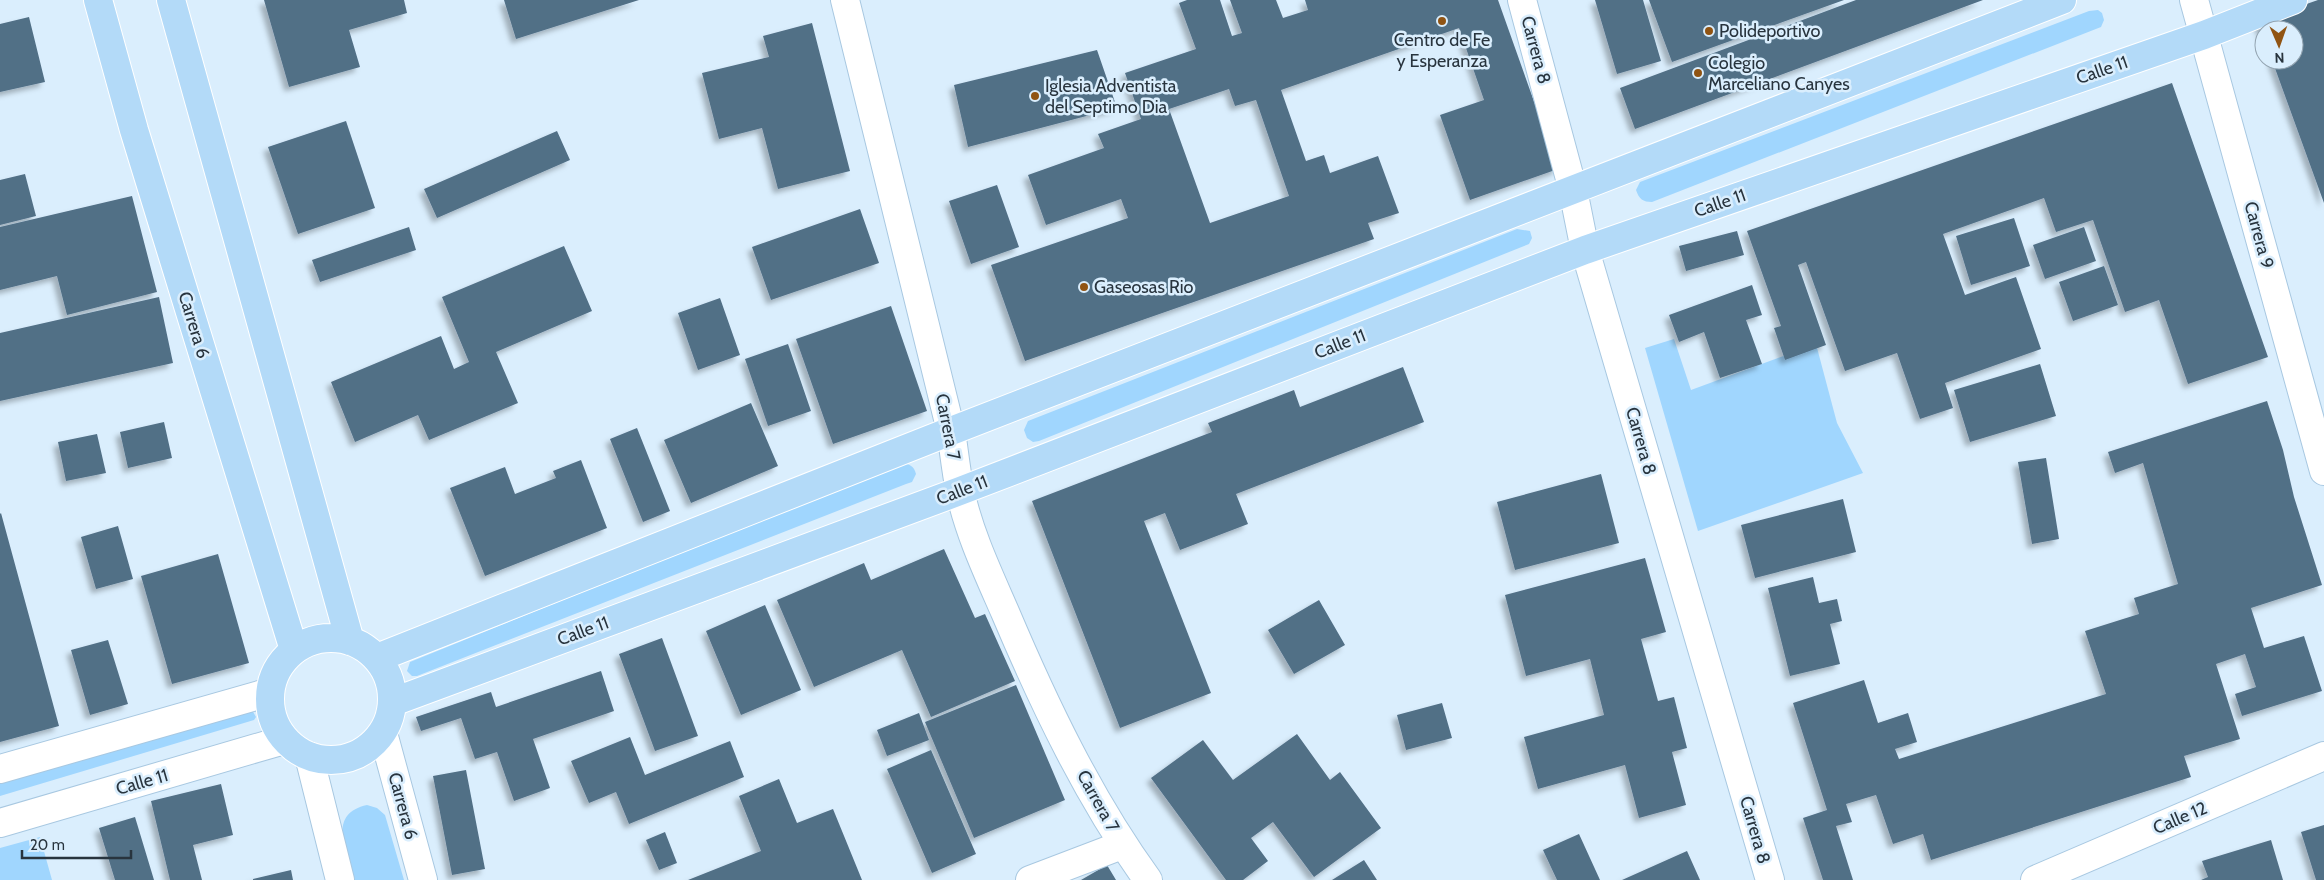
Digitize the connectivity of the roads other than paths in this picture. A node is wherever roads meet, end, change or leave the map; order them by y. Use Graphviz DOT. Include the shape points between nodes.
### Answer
graph roads {
  1 [pos="98,0"];
  2 [pos="171,0"];
  3 [pos="845,0"];
  4 [pos="1522,0"];
  5 [pos="2062,0"];
  6 [pos="2194,0"];
  7 [pos="2293,0"];
  8 [pos="2204,35"];
  9 [pos="1572,190"];
  10 [pos="1585,250"];
  11 [pos="951,431"];
  12 [pos="2324,471"];
  13 [pos="960,491"];
  14 [pos="350,641"];
  15 [pos="294,650"];
  16 [pos="377,658"];
  17 [pos="270,692"];
  18 [pos="393,702"];
  19 [pos="383,733"];
  20 [pos="284,740"];
  21 [pos="309,756"];
  22 [pos="2324,756"];
  23 [pos="0,769"];
  24 [pos="0,823"];
  25 [pos="1122,845"];
  26 [pos="340,880"];
  27 [pos="423,880"];
  28 [pos="1030,880"];
  29 [pos="1148,880"];
  30 [pos="1770,880"];
  31 [pos="2035,880"];
  1 -- 15 [label="main road, Carrera 6" via="134,130"];
  2 -- 14 [label="main road"];
  3 -- 11 [label="street, Carrera 7"];
  4 -- 9 [label="street, Carrera 8"];
  5 -- 9 [label="main road"];
  6 -- 8 [label="street, Carrera 9"];
  7 -- 8 [label="main road, Calle 11"];
  8 -- 10 [label="main road, Calle 11"];
  8 -- 12 [label="street, Carrera 9"];
  9 -- 10 [label="street, Carrera 8"];
  9 -- 11 [label="main road"];
  10 -- 13 [label="main road, Calle 11"];
  10 -- 30 [label="street, Carrera 8"];
  11 -- 13 [label="street, Carrera 7"];
  11 -- 16 [label="main road"];
  13 -- 18 [label="main road, Calle 11"];
  13 -- 25 [label="street, Carrera 7" via="980,555 1017,642 1069,749"];
  14 -- 15 [label="main road" via="331,638 311,641"];
  14 -- 16 [label="main road"];
  15 -- 17 [label="main road" via="277,669"];
  16 -- 18 [label="main road" via="392,686"];
  17 -- 20 [label="main road" via="272,718"];
  17 -- 23 [label="street"];
  18 -- 19 [label="main road"];
  19 -- 21 [label="main road" via="358,755 342,760 326,761"];
  19 -- 27 [label="street, Carrera 6"];
  20 -- 21 [label="main road"];
  20 -- 24 [label="street, Calle 11"];
  21 -- 26 [label="street"];
  22 -- 31 [label="street, Calle 12"];
  25 -- 28 [label="street"];
  25 -- 29 [label="street, Carrera 7"];
}
